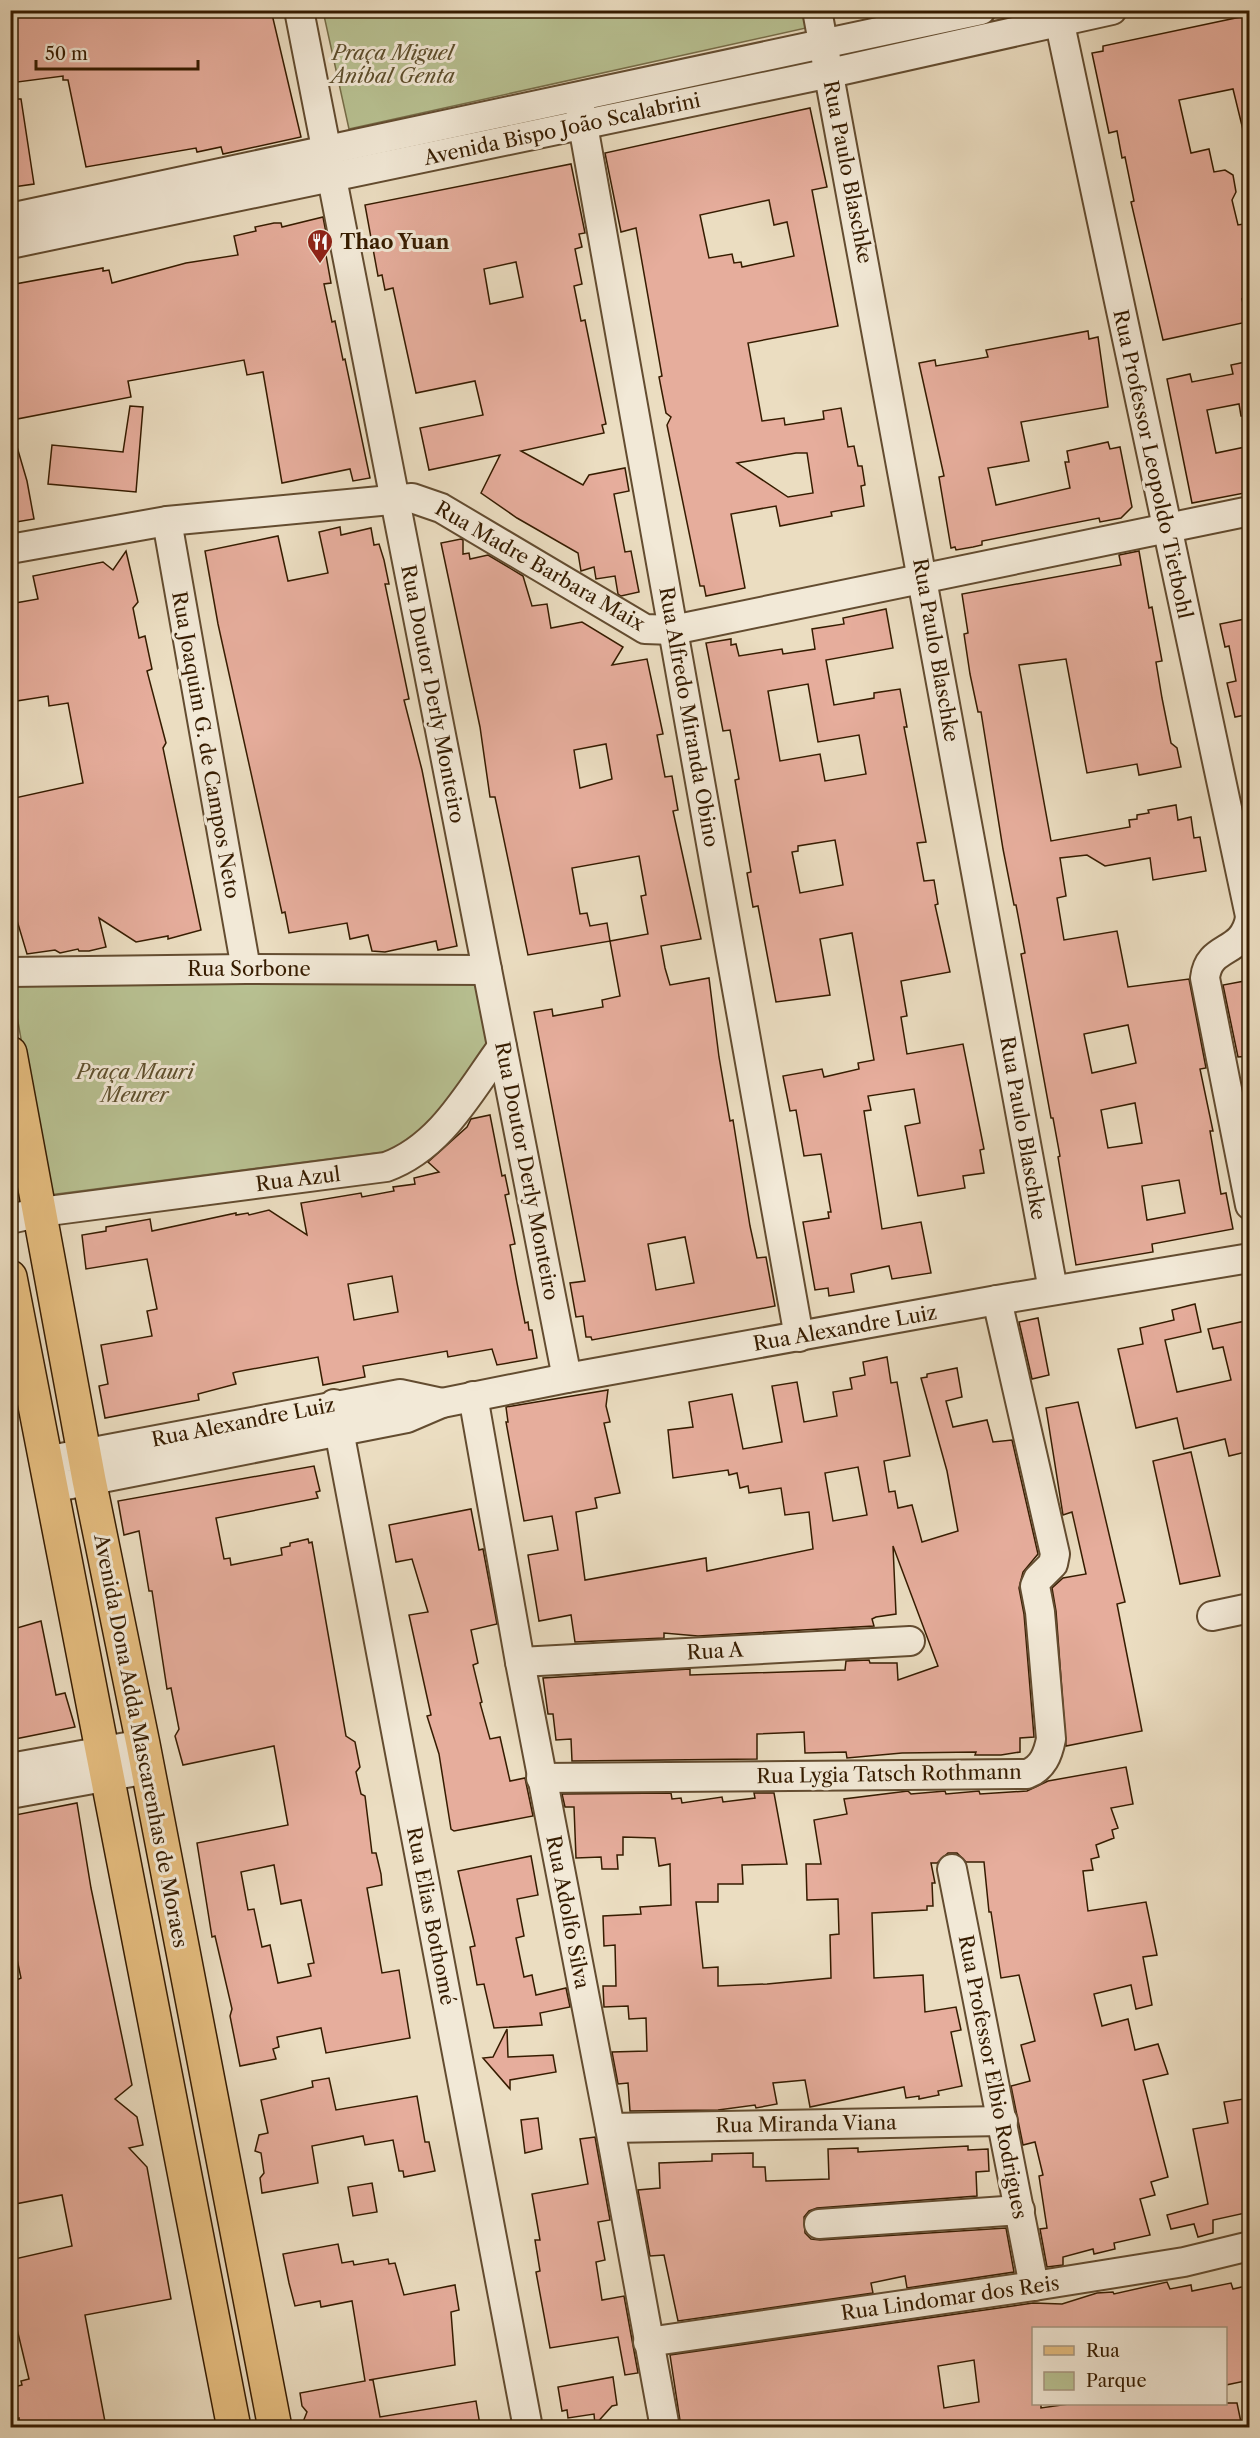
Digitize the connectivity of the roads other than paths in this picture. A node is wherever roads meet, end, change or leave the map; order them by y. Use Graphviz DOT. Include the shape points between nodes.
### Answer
graph roads {
  1 [pos="299,10"];
  2 [pos="817,10"];
  3 [pos="981,10"];
  4 [pos="1112,10"];
  5 [pos="1058,16"];
  6 [pos="825,45"];
  7 [pos="830,74"];
  8 [pos="578,97"];
  9 [pos="584,125"];
  10 [pos="329,164"];
  11 [pos="10,218"];
  12 [pos="10,244"];
  13 [pos="395,498"];
  14 [pos="1250,511"];
  15 [pos="167,521"];
  16 [pos="1166,527"];
  17 [pos="10,549"];
  18 [pos="923,578"];
  19 [pos="673,630"];
  20 [pos="1248,923"];
  21 [pos="246,969"];
  22 [pos="487,970"];
  23 [pos="10,972"];
  24 [pos="502,1047"];
  25 [pos="10,1053"];
  26 [pos="1250,1205"];
  27 [pos="26,1215"];
  28 [pos="1250,1258"];
  29 [pos="10,1277"];
  30 [pos="1053,1290"];
  31 [pos="997,1300"];
  32 [pos="799,1337"];
  33 [pos="567,1378"];
  34 [pos="473,1396"];
  35 [pos="337,1418"];
  36 [pos="87,1467"];
  37 [pos="48,1474"];
  38 [pos="1250,1608"];
  39 [pos="1212,1616"];
  40 [pos="910,1641"];
  41 [pos="520,1662"];
  42 [pos="145,1756"];
  43 [pos="106,1763"];
  44 [pos="10,1767"];
  45 [pos="541,1778"];
  46 [pos="10,1794"];
  47 [pos="952,1869"];
  48 [pos="1003,2121"];
  49 [pos="610,2128"];
  50 [pos="1020,2210"];
  51 [pos="819,2224"];
  52 [pos="1250,2246"];
  53 [pos="1034,2286"];
  54 [pos="648,2342"];
  55 [pos="234,2427"];
  56 [pos="275,2427"];
  57 [pos="528,2427"];
  58 [pos="665,2427"];
  1 -- 10 [label="street, Rua Doutor Derly Monteiro"];
  2 -- 6 [label="street, Rua Paulo Blaschke"];
  3 -- 6 [label="street, Avenida Bispo João Scalabrini"];
  4 -- 5 [label="street, Avenida Bispo João Scalabrini"];
  5 -- 7 [label="street, Avenida Bispo João Scalabrini"];
  5 -- 16 [label="street, Rua Professor Leopoldo Tietbohl"];
  6 -- 7 [label="street, Rua Paulo Blaschke"];
  6 -- 8 [label="street, Avenida Bispo João Scalabrini"];
  7 -- 9 [label="street, Avenida Bispo João Scalabrini"];
  7 -- 18 [label="street, Rua Paulo Blaschke"];
  8 -- 9 [label="street, Rua Alfredo Miranda Obino"];
  8 -- 10 [label="street, Avenida Bispo João Scalabrini"];
  9 -- 10 [label="street, Avenida Bispo João Scalabrini"];
  9 -- 19 [label="street, Rua Alfredo Miranda Obino"];
  10 -- 11 [label="street, Avenida Bispo João Scalabrini"];
  10 -- 12 [label="street, Avenida Bispo João Scalabrini"];
  10 -- 13 [label="street, Rua Doutor Derly Monteiro"];
  13 -- 15 [label="street, Rua Madre Barbara Maix"];
  13 -- 19 [label="street, Rua Madre Barbara Maix" via="426,501 441,508 645,629"];
  13 -- 22 [label="street, Rua Doutor Derly Monteiro"];
  14 -- 16 [label="street, Rua Madre Barbara Maix"];
  15 -- 17 [label="street, Rua Madre Barbara Maix"];
  15 -- 21 [label="street, Rua Joaquim G. de Campos Neto"];
  16 -- 18 [label="street, Rua Madre Barbara Maix"];
  16 -- 20 [label="street, Rua Professor Leopoldo Tietbohl"];
  18 -- 19 [label="street, Rua Madre Barbara Maix"];
  18 -- 30 [label="street, Rua Paulo Blaschke"];
  19 -- 32 [label="street, Rua Alfredo Miranda Obino"];
  20 -- 26 [label="street, Rua Professor Leopoldo Tietbohl" via="1209,962 1204,978"];
  21 -- 22 [label="street, Rua Sorbone"];
  21 -- 23 [label="street, Rua Sorbone"];
  22 -- 24 [label="street, Rua Doutor Derly Monteiro"];
  24 -- 27 [label="street, Rua Azul" via="436,1136 409,1157 386,1167"];
  24 -- 33 [label="street, Rua Doutor Derly Monteiro"];
  25 -- 27 [label="main road, Avenida Dona Adda Mascarenhas de Moraes"];
  27 -- 36 [label="main road, Avenida Dona Adda Mascarenhas de Moraes"];
  28 -- 30 [label="street, Rua Alexandre Luiz"];
  29 -- 37 [label="main road, Avenida Dona Adda Mascarenhas de Moraes"];
  30 -- 31 [label="street, Rua Alexandre Luiz"];
  31 -- 32 [label="street, Rua Alexandre Luiz"];
  31 -- 45 [label="street, Rua Lygia Tatsch Rothmann" via="1055,1554 1053,1564 1035,1586 1051,1739 1038,1769 1027,1774"];
  32 -- 33 [label="street, Rua Alexandre Luiz"];
  33 -- 34 [label="street, Rua Alexandre Luiz"];
  34 -- 35 [label="street, Rua Alexandre Luiz" via="442,1403 407,1418"];
  34 -- 41 [label="street, Rua Adolfo Silva"];
  35 -- 36 [label="street, Rua Alexandre Luiz"];
  35 -- 57 [label="street, Rua Elias Bothomé"];
  36 -- 37 [label="street, Rua Alexandre Luiz"];
  36 -- 42 [label="main road, Avenida Dona Adda Mascarenhas de Moraes"];
  37 -- 43 [label="main road, Avenida Dona Adda Mascarenhas de Moraes"];
  38 -- 39 [label="street"];
  40 -- 41 [label="street, Rua A"];
  41 -- 45 [label="street, Rua Adolfo Silva"];
  42 -- 43 [label="street"];
  42 -- 56 [label="main road, Avenida Dona Adda Mascarenhas de Moraes"];
  43 -- 44 [label="street"];
  43 -- 46 [label="street"];
  43 -- 55 [label="main road, Avenida Dona Adda Mascarenhas de Moraes"];
  45 -- 49 [label="street, Rua Adolfo Silva"];
  47 -- 48 [label="street, Rua Professor Elbio Rodrigues"];
  48 -- 49 [label="street, Rua Miranda Viana"];
  48 -- 50 [label="street, Rua Professor Elbio Rodrigues"];
  49 -- 54 [label="street, Rua Adolfo Silva"];
  50 -- 51 [label="street"];
  50 -- 53 [label="street, Rua Professor Elbio Rodrigues"];
  52 -- 53 [label="street, Rua Lindomar dos Reis" via="1184,2262"];
  53 -- 54 [label="street, Rua Lindomar dos Reis"];
  54 -- 58 [label="street, Rua Adolfo Silva"];
}
